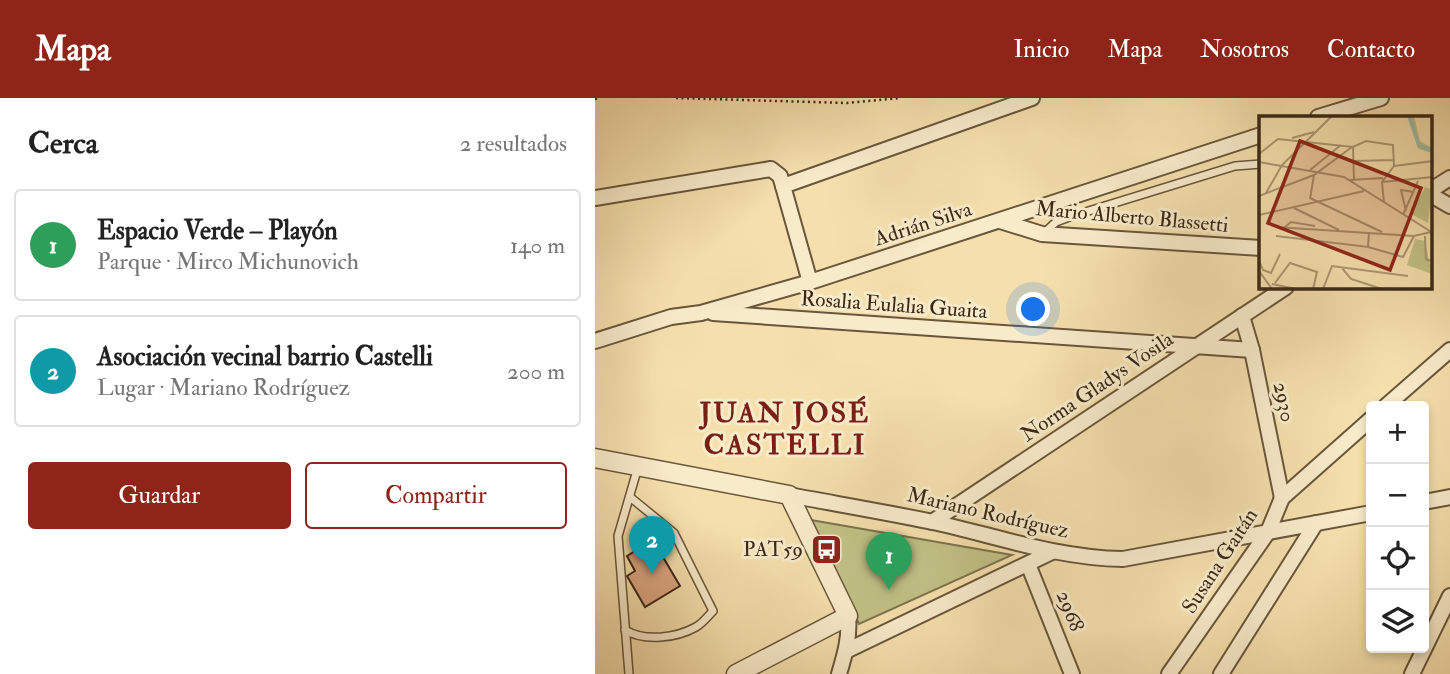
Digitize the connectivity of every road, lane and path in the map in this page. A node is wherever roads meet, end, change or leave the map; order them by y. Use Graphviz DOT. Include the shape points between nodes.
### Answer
graph roads {
  1 [pos="600,98"];
  2 [pos="676,98"];
  3 [pos="901,98"];
  4 [pos="1032,98"];
  5 [pos="1381,98"];
  6 [pos="595,99"];
  7 [pos="1340,114"];
  8 [pos="1259,136"];
  9 [pos="1259,164"];
  10 [pos="1450,178"];
  11 [pos="783,186"];
  12 [pos="1433,191"];
  13 [pos="1433,193"];
  14 [pos="595,198"];
  15 [pos="1450,206"];
  16 [pos="1000,221"];
  17 [pos="1042,234"];
  18 [pos="1259,248"];
  19 [pos="810,282"];
  20 [pos="1283,289"];
  21 [pos="701,313"];
  22 [pos="1242,316"];
  23 [pos="595,341"];
  24 [pos="1196,347"];
  25 [pos="1252,350"];
  26 [pos="1450,350"];
  27 [pos="1392,401"];
  28 [pos="1366,423"];
  29 [pos="595,458"];
  30 [pos="638,466"];
  31 [pos="789,495"];
  32 [pos="630,497"];
  33 [pos="1450,497"];
  34 [pos="1282,498"];
  35 [pos="1429,501"];
  36 [pos="1366,514"];
  37 [pos="932,522"];
  38 [pos="1316,523"];
  39 [pos="1268,532"];
  40 [pos="1052,552"];
  41 [pos="1028,564"];
  42 [pos="1450,596"];
  43 [pos="848,616"];
  44 [pos="625,630"];
  45 [pos="846,651"];
  46 [pos="629,674"];
  47 [pos="736,674"];
  48 [pos="839,674"];
  49 [pos="1072,674"];
  50 [pos="1169,674"];
  51 [pos="1221,674"];
  52 [pos="1412,674"];
  1 -- 6 [label="path"];
  2 -- 3 [label="path" via="847,103"];
  4 -- 11 [label="street"];
  5 -- 7 [label="street"];
  8 -- 16 [label="street, Adrián Silva"];
  9 -- 17 [label="lane" via="1235,166 1069,217"];
  10 -- 12 [label="street"];
  11 -- 14 [label="street" via="771,169"];
  11 -- 19 [label="street"];
  13 -- 15 [label="street"];
  16 -- 17 [label="street, Mario Alberto Blassetti"];
  16 -- 19 [label="street, Adrián Silva"];
  17 -- 18 [label="street, Mario Alberto Blassetti"];
  19 -- 21 [label="street, Adrián Silva"];
  20 -- 22 [label="street, Norma Gladys Vosila"];
  21 -- 23 [label="street, Adrián Silva" via="671,317"];
  21 -- 24 [label="street, Rosalia Eulalia Guaita"];
  22 -- 24 [label="street, Norma Gladys Vosila"];
  22 -- 25 [label="street, 2930"];
  24 -- 25 [label="street, Rosalia Eulalia Guaita"];
  24 -- 37 [label="street, Norma Gladys Vosila"];
  25 -- 34 [label="street, 2930"];
  26 -- 27 [label="street"];
  28 -- 34 [label="street, Susana Gaitán"];
  29 -- 30 [label="street, Mariano Rodríguez"];
  30 -- 31 [label="street, Mariano Rodríguez"];
  30 -- 32 [label="lane"];
  31 -- 37 [label="street, Mariano Rodríguez"];
  31 -- 43 [label="street"];
  32 -- 44 [label="lane" via="618,536"];
  32 -- 44 [label="lane" via="674,533 713,611 698,626 677,634 637,637"];
  33 -- 35 [label="street"];
  34 -- 39 [label="street, Susana Gaitán"];
  36 -- 38 [label="street, Mariano Rodríguez"];
  37 -- 40 [label="street, Mariano Rodríguez"];
  38 -- 39 [label="street, Mariano Rodríguez"];
  38 -- 51 [label="street"];
  39 -- 40 [label="street, Mariano Rodríguez" via="1123,559"];
  39 -- 50 [label="street, Susana Gaitán"];
  40 -- 41 [label="street"];
  41 -- 45 [label="street"];
  41 -- 49 [label="street, 2968"];
  42 -- 52 [label="street"];
  43 -- 45 [label="street"];
  43 -- 47 [label="street"];
  44 -- 46 [label="lane"];
  45 -- 48 [label="street"];
}
